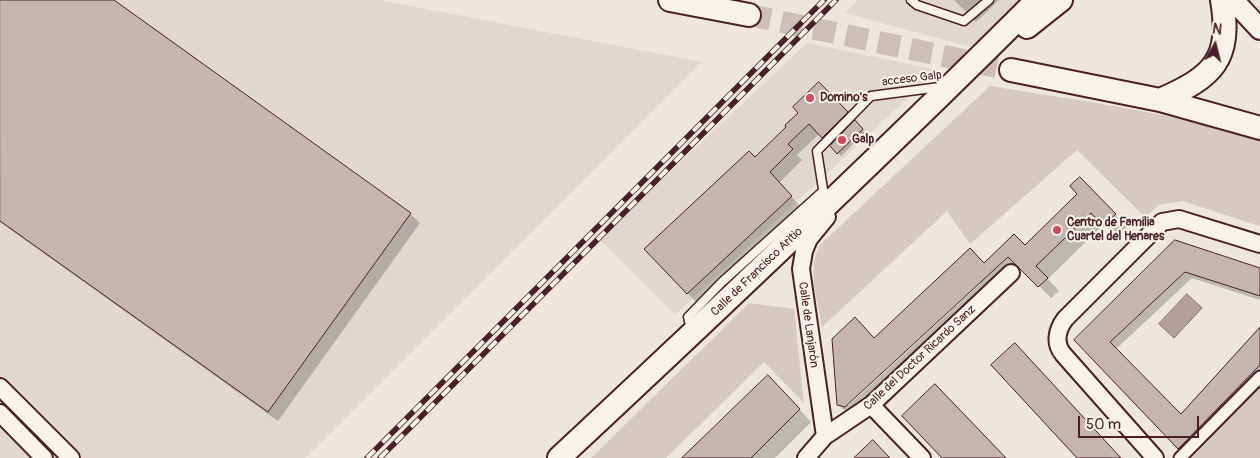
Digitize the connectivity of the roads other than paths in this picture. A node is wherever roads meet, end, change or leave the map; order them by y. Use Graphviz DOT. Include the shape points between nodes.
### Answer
graph roads {
  1 [pos="670,0"];
  2 [pos="911,0"];
  3 [pos="989,0"];
  4 [pos="1061,0"];
  5 [pos="1222,0"];
  6 [pos="1233,0"];
  7 [pos="1032,2"];
  8 [pos="749,15"];
  9 [pos="1258,22"];
  10 [pos="1010,70"];
  11 [pos="954,85"];
  12 [pos="1160,100"];
  13 [pos="1260,116"];
  14 [pos="1260,128"];
  15 [pos="819,206"];
  16 [pos="1260,244"];
  17 [pos="1011,274"];
  18 [pos="1260,377"];
  19 [pos="0,387"];
  20 [pos="871,405"];
  21 [pos="0,413"];
  22 [pos="825,436"];
  23 [pos="44,458"];
  24 [pos="71,458"];
  25 [pos="559,458"];
  26 [pos="806,458"];
  27 [pos="922,458"];
  28 [pos="1155,458"];
  29 [pos="1180,458"];
  1 -- 8 [label="main road"];
  2 -- 3 [label="lane" via="964,22"];
  4 -- 11 [label="main road, Calle de Francisco Aritio"];
  5 -- 12 [label="main road" via="1225,33 1213,68 1183,90"];
  6 -- 9 [label="street"];
  7 -- 11 [label="main road, Calle de Francisco Aritio"];
  10 -- 12 [label="main road"];
  11 -- 15 [label="main road, Calle de Francisco Aritio"];
  11 -- 15 [label="lane, acceso Galp" via="871,96 817,151"];
  12 -- 13 [label="main road" via="1197,103"];
  12 -- 14 [label="main road"];
  15 -- 22 [label="street, Calle de Lanjarón" via="824,222 809,239 801,269"];
  15 -- 25 [label="main road, Calle de Francisco Aritio" via="692,334"];
  16 -- 28 [label="street" via="1179,219 1162,222 1065,319 1058,330 1057,342 1063,354"];
  17 -- 20 [label="street, Calle del Doctor Ricardo Sanz"];
  18 -- 29 [label="street"];
  19 -- 24 [label="street"];
  20 -- 22 [label="street, Calle del Doctor Ricardo Sanz"];
  20 -- 27 [label="street"];
  21 -- 23 [label="street"];
  22 -- 26 [label="street"];
}
